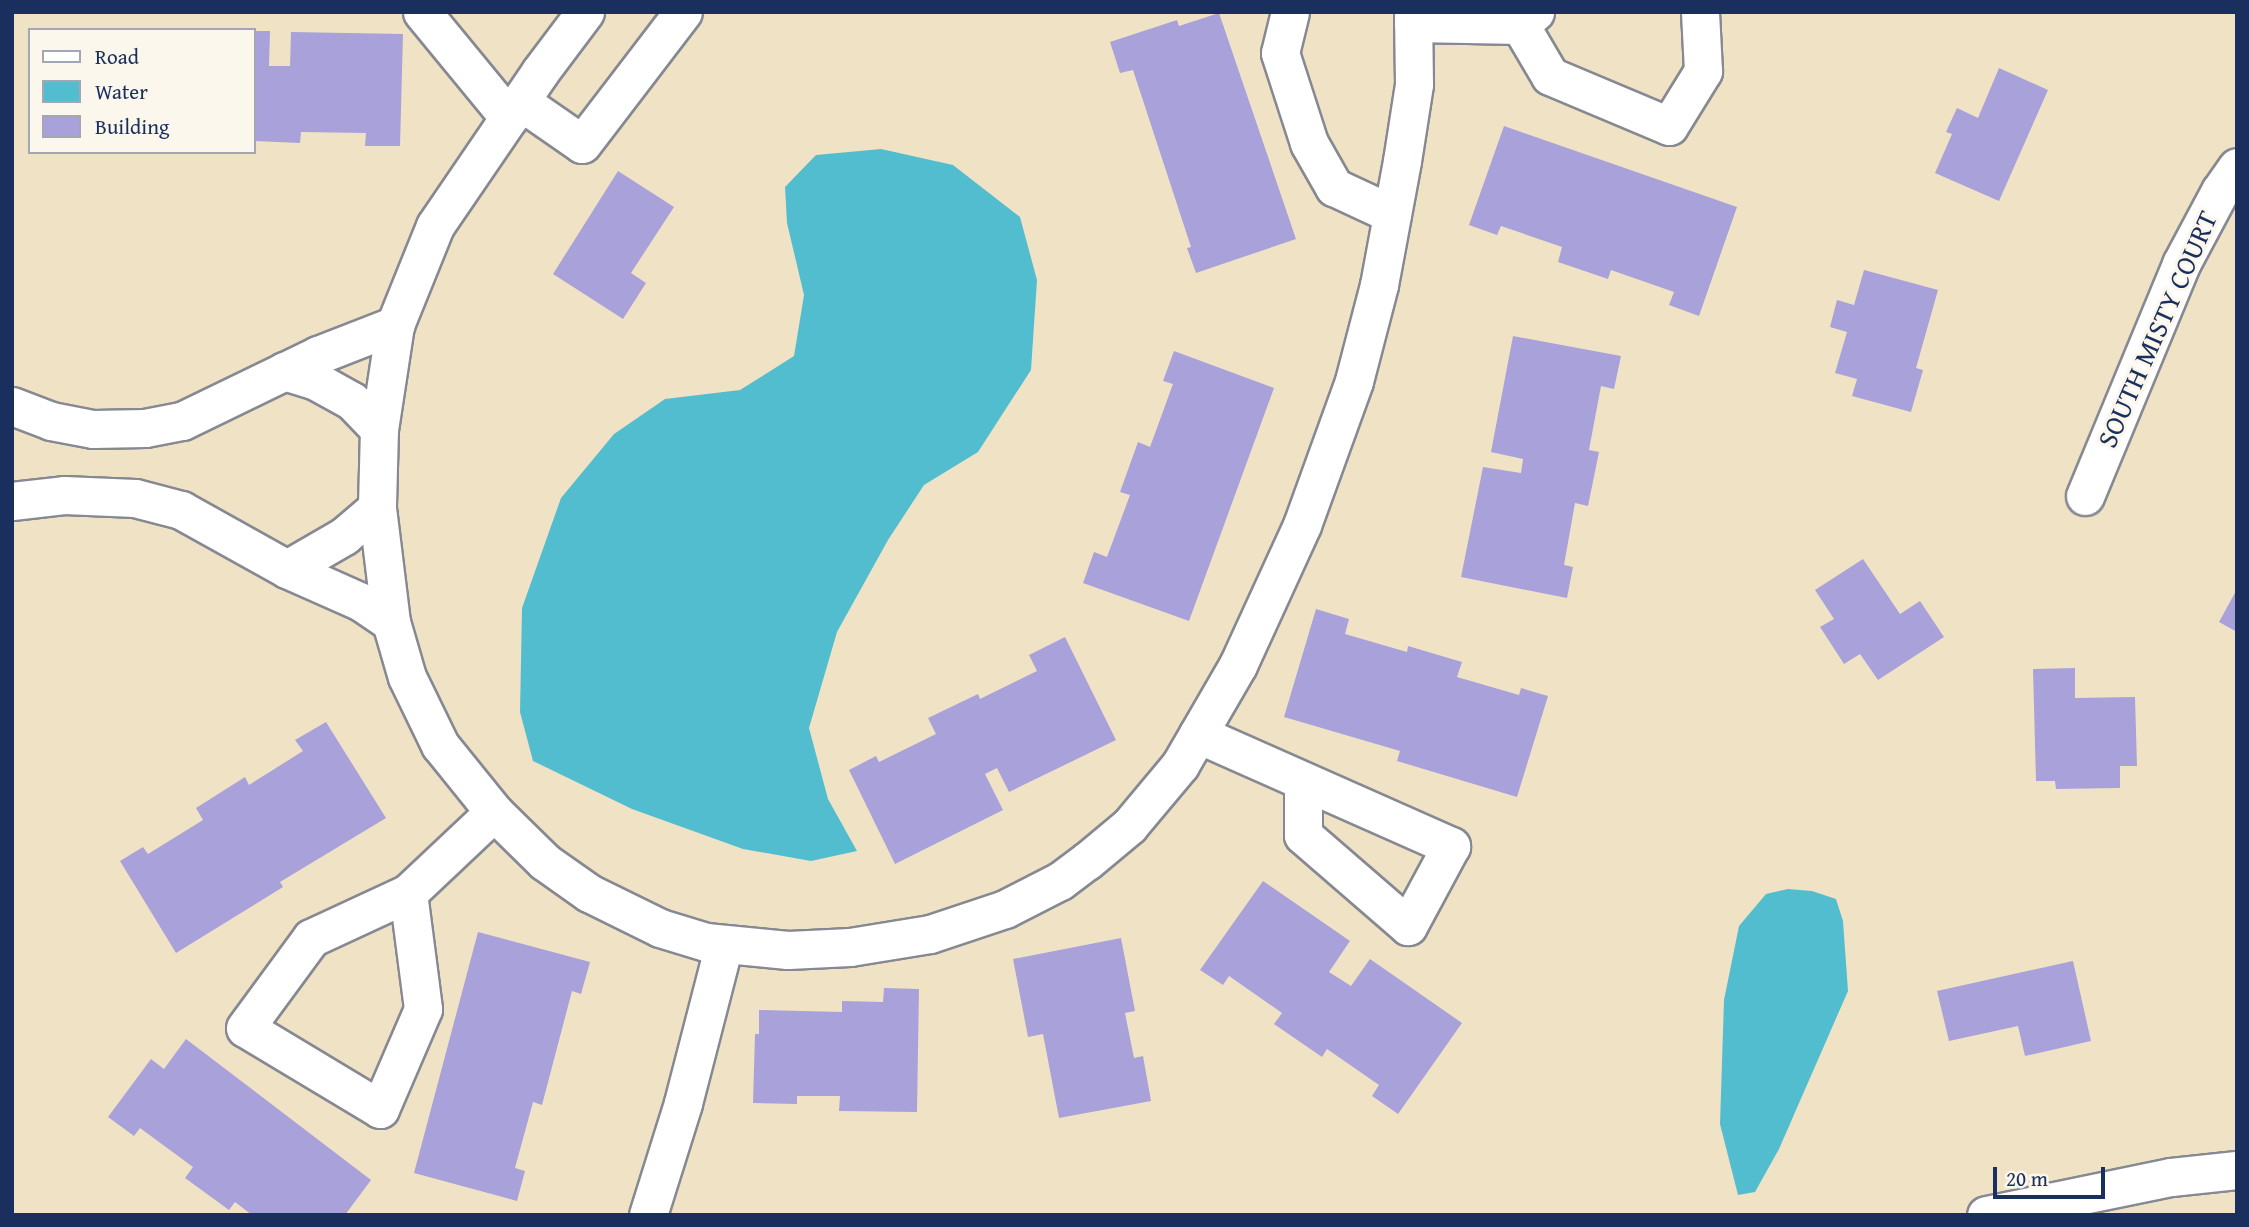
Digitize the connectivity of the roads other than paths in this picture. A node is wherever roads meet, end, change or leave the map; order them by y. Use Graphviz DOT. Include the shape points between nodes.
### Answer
graph roads {
  1 [pos="422,12"];
  2 [pos="585,12"];
  3 [pos="683,12"];
  4 [pos="1290,12"];
  5 [pos="1700,12"];
  6 [pos="1413,18"];
  7 [pos="1527,18"];
  8 [pos="514,109"];
  9 [pos="2237,167"];
  10 [pos="1392,214"];
  11 [pos="395,325"];
  12 [pos="284,371"];
  13 [pos="12,406"];
  14 [pos="379,429"];
  15 [pos="2085,496"];
  16 [pos="12,501"];
  17 [pos="377,508"];
  18 [pos="287,569"];
  19 [pos="391,622"];
  20 [pos="1198,734"];
  21 [pos="1303,781"];
  22 [pos="494,812"];
  23 [pos="408,893"];
  24 [pos="724,944"];
  25 [pos="2237,1170"];
  26 [pos="648,1215"];
  27 [pos="1986,1215"];
  1 -- 8 [label="street"];
  2 -- 8 [label="street"];
  3 -- 8 [label="street" via="582,144"];
  4 -- 10 [label="street" via="1280,53 1309,143 1334,187"];
  5 -- 7 [label="street" via="1703,71 1669,126 1550,76"];
  6 -- 7 [label="street"];
  6 -- 10 [label="street" via="1414,84"];
  8 -- 11 [label="street" via="435,226"];
  9 -- 15 [label="street, SOUTH MISTY COURT" via="2181,264"];
  10 -- 20 [label="street" via="1354,381 1302,525 1238,666"];
  11 -- 12 [label="street"];
  11 -- 14 [label="street"];
  12 -- 13 [label="street" via="181,421 145,428 93,429 51,421"];
  12 -- 14 [label="street" via="316,381 352,401"];
  14 -- 17 [label="street"];
  16 -- 18 [label="street" via="64,495 135,498 181,510"];
  17 -- 18 [label="street" via="344,536"];
  17 -- 19 [label="street"];
  18 -- 19 [label="street" via="361,602"];
  19 -- 22 [label="street" via="425,718 456,769"];
  20 -- 21 [label="street"];
  20 -- 24 [label="street" via="1180,765 1129,826 1060,880 1005,909 930,934 850,947 788,950"];
  22 -- 23 [label="street"];
  22 -- 24 [label="street" via="545,862 589,893 660,929"];
  23 -- 23 [label="street" via="310,938 245,1028 380,1109 423,1009"];
  24 -- 26 [label="street"];
  25 -- 27 [label="street" via="2080,1193"];
}
